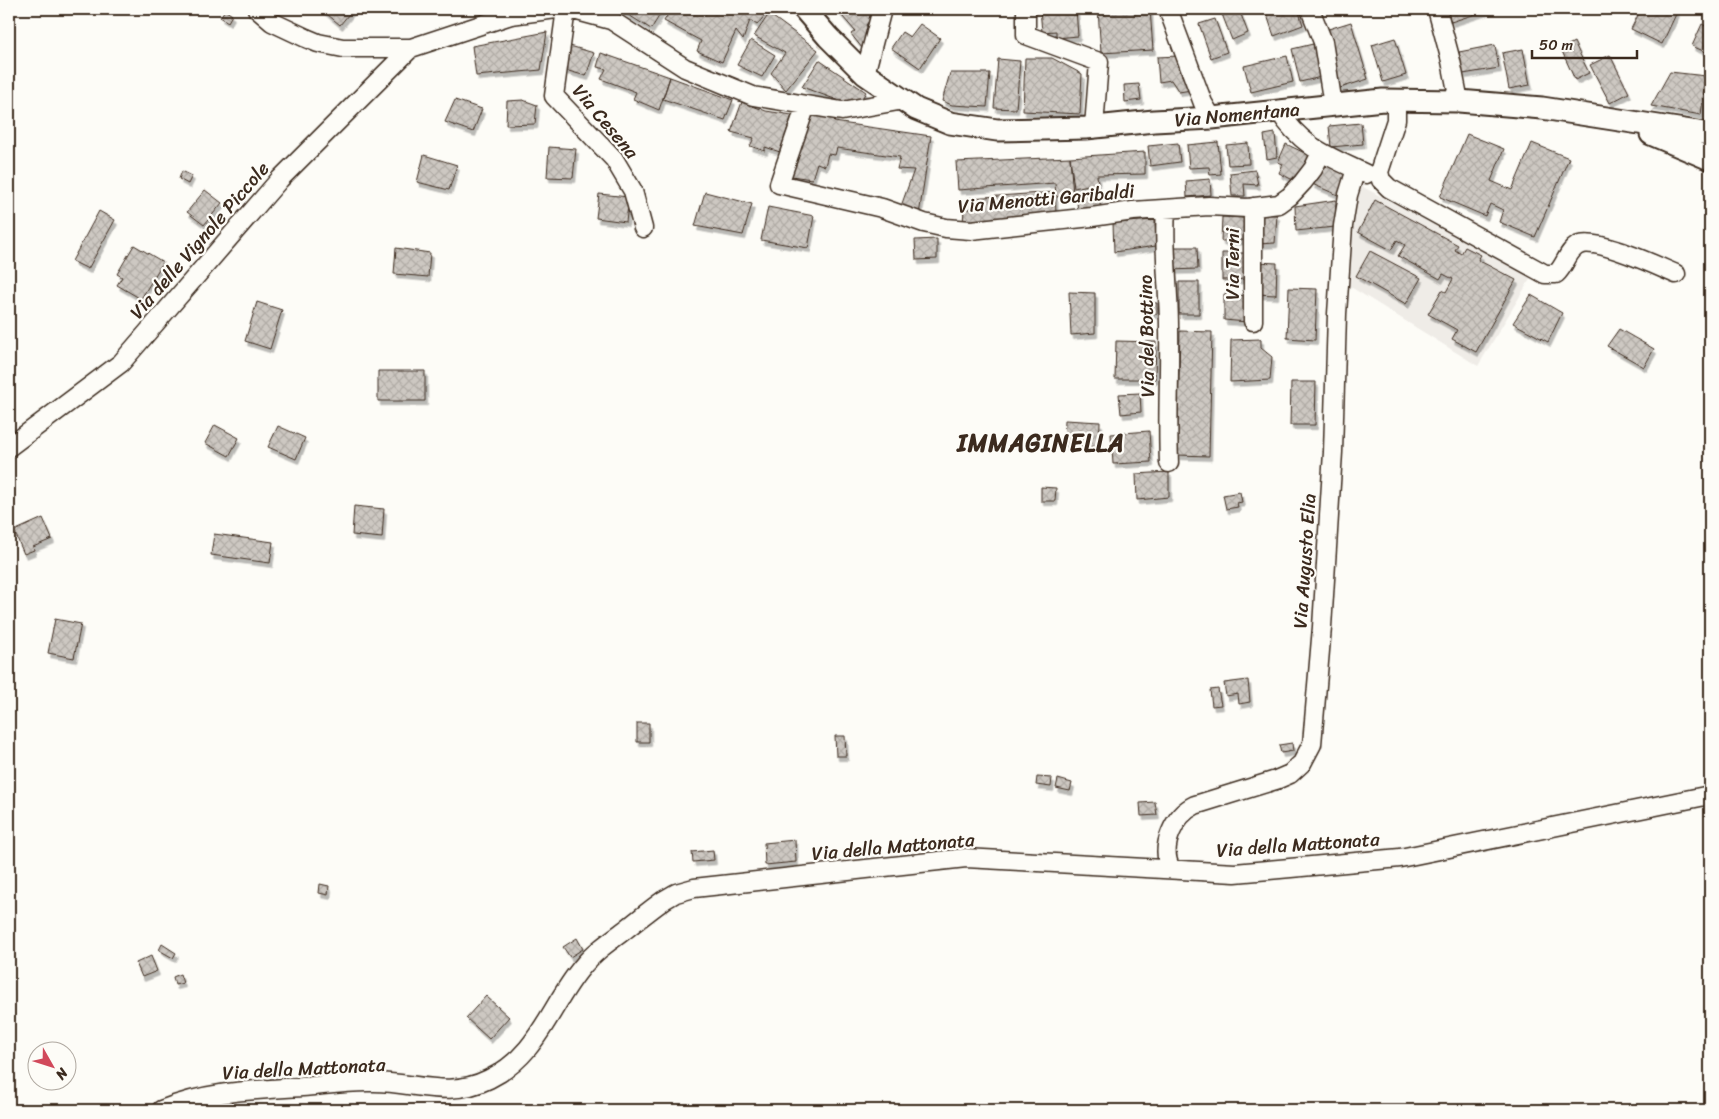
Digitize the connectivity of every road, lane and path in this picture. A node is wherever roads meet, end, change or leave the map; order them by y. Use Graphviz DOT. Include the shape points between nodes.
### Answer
graph roads {
  1 [pos="257,9"];
  2 [pos="556,9"];
  3 [pos="566,9"];
  4 [pos="570,9"];
  5 [pos="804,9"];
  6 [pos="882,9"];
  7 [pos="1026,9"];
  8 [pos="1168,9"];
  9 [pos="1310,9"];
  10 [pos="1436,9"];
  11 [pos="411,48"];
  12 [pos="865,74"];
  13 [pos="904,100"];
  14 [pos="1396,101"];
  15 [pos="1458,101"];
  16 [pos="806,105"];
  17 [pos="1332,105"];
  18 [pos="1280,111"];
  19 [pos="1212,118"];
  20 [pos="1616,120"];
  21 [pos="1094,128"];
  22 [pos="1710,134"];
  23 [pos="1321,152"];
  24 [pos="1710,159"];
  25 [pos="1356,169"];
  26 [pos="1380,176"];
  27 [pos="1253,207"];
  28 [pos="1166,209"];
  29 [pos="643,228"];
  30 [pos="1676,274"];
  31 [pos="1253,321"];
  32 [pos="9,447"];
  33 [pos="1169,463"];
  34 [pos="1710,795"];
  35 [pos="1171,869"];
  36 [pos="160,1110"];
  1 -- 11 [label="street" via="272,22 325,45"];
  2 -- 11 [label="street" via="511,15"];
  3 -- 29 [label="street, Via Cesena" via="554,96 614,159 633,192"];
  4 -- 16 [label="street" via="611,20 685,68 753,96"];
  5 -- 12 [label="main road, Via Nomentana"];
  6 -- 12 [label="street"];
  7 -- 21 [label="street" via="1026,35 1099,62"];
  8 -- 19 [label="street" via="1203,103"];
  9 -- 17 [label="street" via="1323,42"];
  10 -- 15 [label="street"];
  11 -- 32 [label="street, Via delle Vignole Piccole" via="280,179 121,364"];
  12 -- 13 [label="main road, Via Nomentana"];
  13 -- 16 [label="street" via="842,111"];
  13 -- 21 [label="main road, Via Nomentana" via="916,109 950,123 997,130"];
  14 -- 15 [label="main road, Via Nomentana"];
  14 -- 17 [label="main road, Via Nomentana"];
  14 -- 26 [label="street" via="1396,120"];
  15 -- 20 [label="main road, Via Nomentana" via="1542,108"];
  16 -- 28 [label="street, Via Menotti Garibaldi" via="779,184 882,208 924,223 971,230"];
  17 -- 18 [label="main road, Via Nomentana"];
  18 -- 19 [label="main road, Via Nomentana"];
  18 -- 23 [label="street" via="1302,140"];
  19 -- 21 [label="main road, Via Nomentana"];
  20 -- 22 [label="main road, Via Nomentana"];
  20 -- 24 [label="main road"];
  23 -- 25 [label="street"];
  23 -- 27 [label="street, Via Menotti Garibaldi" via="1313,170 1290,196 1279,204"];
  25 -- 26 [label="street"];
  25 -- 35 [label="street, Via Augusto Elia" via="1343,226 1333,452 1312,744 1302,763 1290,774 1195,805 1184,812 1175,823 1168,842"];
  26 -- 30 [label="street" via="1389,188 1545,274 1556,274 1574,248 1588,244 1612,249"];
  27 -- 28 [label="street, Via Menotti Garibaldi"];
  27 -- 31 [label="street, Via Terni"];
  28 -- 33 [label="street, Via del Bottino"];
  34 -- 35 [label="street, Via della Mattonata" via="1400,858 1235,872"];
  35 -- 36 [label="street, Via della Mattonata" via="966,858 688,889 658,904 594,955 571,981 533,1042 510,1065 485,1081 452,1089 370,1082 225,1092"];
}
